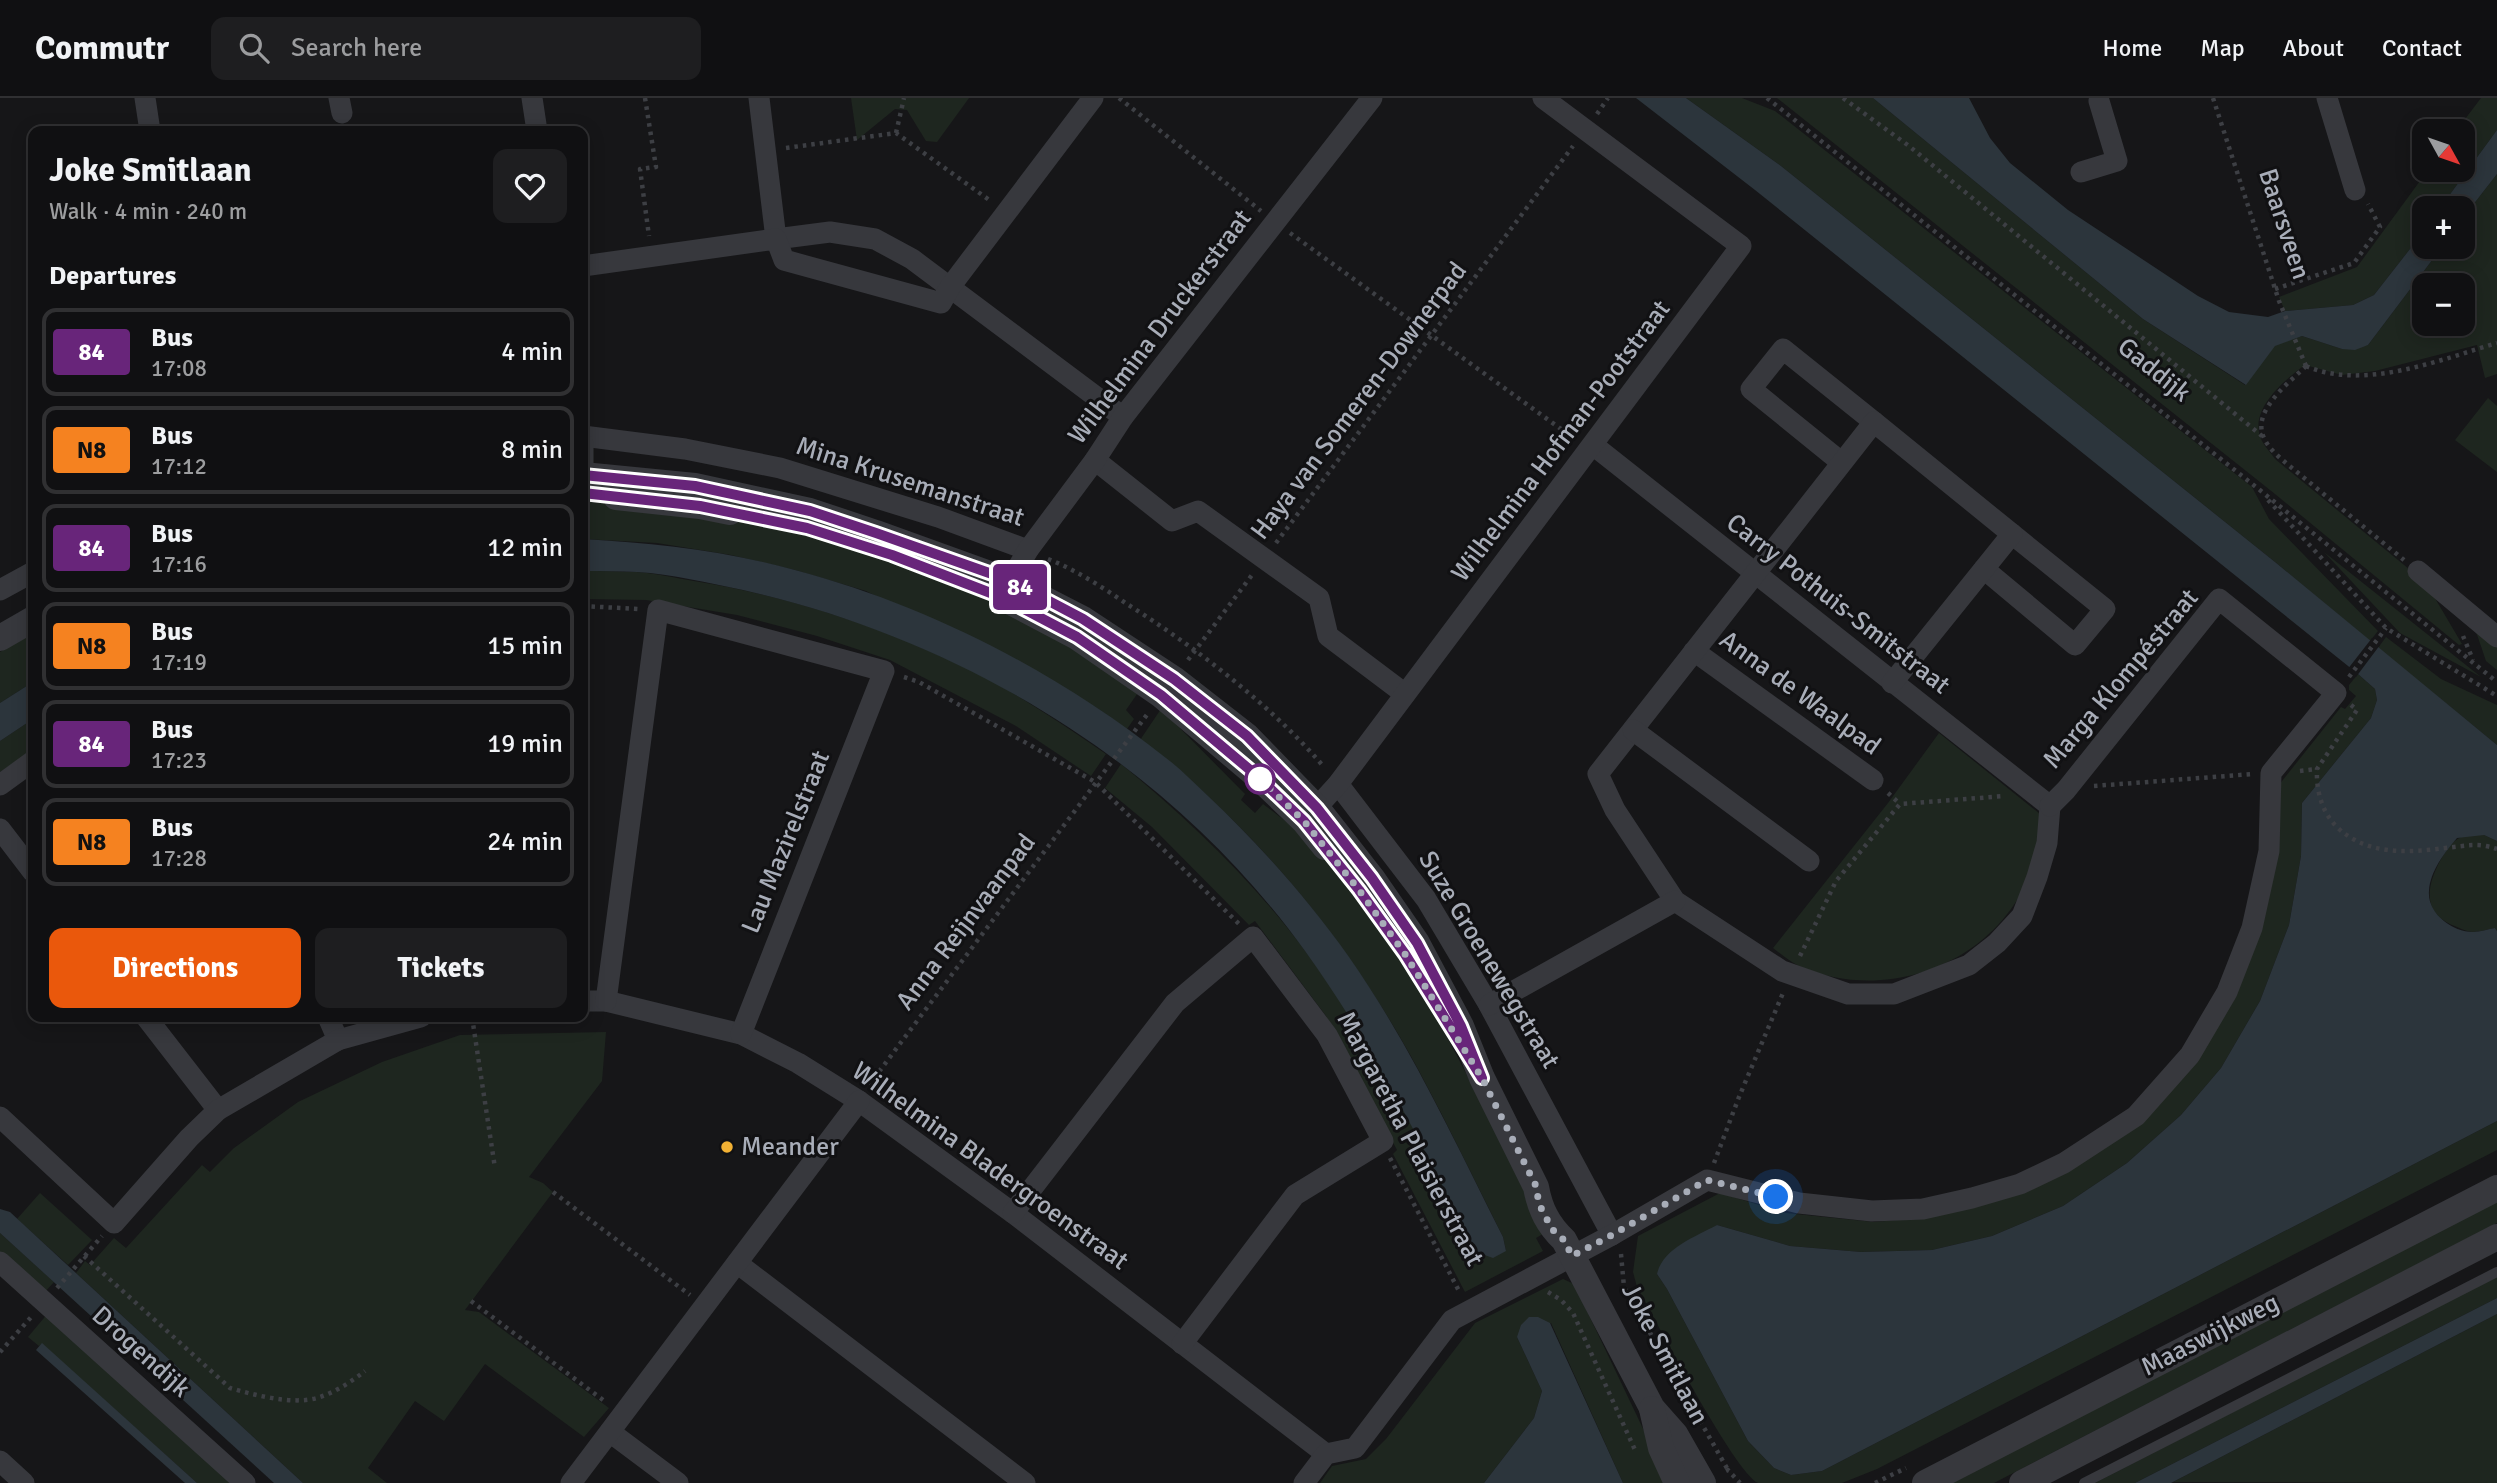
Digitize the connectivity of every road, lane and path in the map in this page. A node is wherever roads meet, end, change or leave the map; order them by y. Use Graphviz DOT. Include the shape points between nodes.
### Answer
graph roads {
  1 [pos="145,98"];
  2 [pos="532,98"];
  3 [pos="645,98"];
  4 [pos="759,98"];
  5 [pos="904,98"];
  6 [pos="1093,98"];
  7 [pos="1119,98"];
  8 [pos="1372,98"];
  9 [pos="1543,98"];
  10 [pos="1765,98"];
  11 [pos="1843,98"];
  12 [pos="2213,98"];
  13 [pos="2327,98"];
  14 [pos="2103,99"];
  15 [pos="149,126"];
  16 [pos="536,126"];
  17 [pos="1586,129"];
  18 [pos="896,133"];
  19 [pos="765,151"];
  20 [pos="2081,172"];
  21 [pos="2354,190"];
  22 [pos="1006,213"];
  23 [pos="1274,222"];
  24 [pos="776,239"];
  25 [pos="652,256"];
  26 [pos="588,265"];
  27 [pos="950,287"];
  28 [pos="2275,289"];
  29 [pos="1431,337"];
  30 [pos="2497,344"];
  31 [pos="2306,366"];
  32 [pos="1123,417"];
  33 [pos="1874,422"];
  34 [pos="2262,436"];
  35 [pos="588,437"];
  36 [pos="1593,445"];
  37 [pos="1095,460"];
  38 [pos="1841,462"];
  39 [pos="588,485"];
  40 [pos="2256,487"];
  41 [pos="2012,534"];
  42 [pos="1028,550"];
  43 [pos="1264,559"];
  44 [pos="1984,569"];
  45 [pos="2418,571"];
  46 [pos="1753,573"];
  47 [pos="28,575"];
  48 [pos="1005,589"];
  49 [pos="0,590"];
  50 [pos="588,606"];
  51 [pos="658,610"];
  52 [pos="28,622"];
  53 [pos="2455,625"];
  54 [pos="2386,628"];
  55 [pos="2497,637"];
  56 [pos="0,638"];
  57 [pos="1195,650"];
  58 [pos="1694,651"];
  59 [pos="2473,663"];
  60 [pos="884,671"];
  61 [pos="1174,679"];
  62 [pos="2497,682"];
  63 [pos="1892,683"];
  64 [pos="2340,687"];
  65 [pos="1405,694"];
  66 [pos="2497,696"];
  67 [pos="1139,725"];
  68 [pos="1633,730"];
  69 [pos="28,765"];
  70 [pos="2317,769"];
  71 [pos="2271,773"];
  72 [pos="1873,780"];
  73 [pos="1095,782"];
  74 [pos="1338,784"];
  75 [pos="0,785"];
  76 [pos="2066,790"];
  77 [pos="2041,800"];
  78 [pos="1310,814"];
  79 [pos="0,829"];
  80 [pos="2497,849"];
  81 [pos="1809,861"];
  82 [pos="28,865"];
  83 [pos="1675,901"];
  84 [pos="1253,937"];
  85 [pos="1791,975"];
  86 [pos="588,1001"];
  87 [pos="606,1001"];
  88 [pos="1489,1005"];
  89 [pos="150,1022"];
  90 [pos="330,1022"];
  91 [pos="403,1022"];
  92 [pos="473,1022"];
  93 [pos="741,1034"];
  94 [pos="338,1040"];
  95 [pos="859,1101"];
  96 [pos="218,1110"];
  97 [pos="0,1117"];
  98 [pos="1383,1141"];
  99 [pos="495,1168"];
  100 [pos="1707,1180"];
  101 [pos="2497,1188"];
  102 [pos="553,1192"];
  103 [pos="1013,1213"];
  104 [pos="1612,1235"];
  105 [pos="2497,1237"];
  106 [pos="1568,1248"];
  107 [pos="0,1262"];
  108 [pos="737,1263"];
  109 [pos="2497,1272"];
  110 [pos="1532,1277"];
  111 [pos="471,1301"];
  112 [pos="44,1302"];
  113 [pos="705,1306"];
  114 [pos="1470,1311"];
  115 [pos="1182,1344"];
  116 [pos="0,1352"];
  117 [pos="365,1371"];
  118 [pos="1651,1408"];
  119 [pos="616,1423"];
  120 [pos="1326,1454"];
  121 [pos="1638,1457"];
  122 [pos="0,1461"];
  123 [pos="1728,1470"];
  124 [pos="24,1483"];
  125 [pos="245,1483"];
  126 [pos="571,1483"];
  127 [pos="678,1483"];
  128 [pos="1026,1483"];
  129 [pos="1304,1483"];
  130 [pos="1677,1483"];
  131 [pos="1703,1483"];
  132 [pos="1925,1483"];
  133 [pos="2022,1483"];
  134 [pos="2084,1483"];
  1 -- 15 [label="street"];
  2 -- 16 [label="street"];
  3 -- 25 [label="path" via="656,167 640,169"];
  4 -- 19 [label="street"];
  5 -- 18 [label="path"];
  6 -- 22 [label="street"];
  7 -- 23 [label="path"];
  8 -- 23 [label="street, Wilhelmina Druckerstraat"];
  9 -- 17 [label="street"];
  10 -- 40 [label="path, Gaddijk"];
  11 -- 34 [label="path, Gaddijk" via="1909,146"];
  12 -- 28 [label="path, Baarsveen"];
  13 -- 21 [label="street"];
  14 -- 20 [label="street" via="2116,161"];
  17 -- 29 [label="path, Haya van Someren-Downerpad"];
  17 -- 36 [label="street, Wilhelmina Hofman-Pootstraat" via="1741,246"];
  18 -- 19 [label="path"];
  18 -- 22 [label="path"];
  19 -- 24 [label="street"];
  21 -- 28 [label="path" via="2380,227 2354,263"];
  22 -- 27 [label="street"];
  23 -- 29 [label="path"];
  23 -- 32 [label="street, Wilhelmina Druckerstraat"];
  24 -- 25 [label="street"];
  24 -- 27 [label="street" via="830,232 875,239"];
  24 -- 27 [label="street" via="784,260 941,303"];
  25 -- 26 [label="street"];
  27 -- 32 [label="street"];
  28 -- 31 [label="path, Baarsveen"];
  29 -- 36 [label="path" via="1575,440"];
  29 -- 43 [label="path, Haya van Someren-Downerpad"];
  30 -- 31 [label="path" via="2377,375 2354,377"];
  31 -- 34 [label="path" via="2269,405"];
  32 -- 37 [label="street, Wilhelmina Druckerstraat"];
  33 -- 38 [label="street"];
  33 -- 38 [label="street" via="1783,349 1751,388"];
  33 -- 41 [label="street"];
  34 -- 45 [label="path, Gaddijk" via="2286,463"];
  35 -- 42 [label="street, Mina Krusemanstraat" via="780,468"];
  36 -- 46 [label="street, Carry Pothuis-Smitstraat"];
  36 -- 65 [label="street, Wilhelmina Hofman-Pootstraat"];
  37 -- 42 [label="street, Wilhelmina Druckerstraat"];
  37 -- 43 [label="street" via="1172,521 1198,511"];
  38 -- 46 [label="street"];
  39 -- 48 [label="street, Joke Smitlaan" via="807,528"];
  40 -- 54 [label="path"];
  40 -- 59 [label="path, Gaddijk"];
  41 -- 44 [label="street"];
  41 -- 44 [label="street" via="2105,609 2075,645"];
  42 -- 48 [label="street, Wilhelmina Druckerstraat"];
  42 -- 57 [label="path, Mina Krusemanstraat" via="1103,588"];
  43 -- 57 [label="path, Haya van Someren-Downerpad"];
  43 -- 65 [label="street" via="1319,598 1328,636"];
  44 -- 63 [label="street"];
  45 -- 55 [label="street"];
  46 -- 58 [label="street"];
  46 -- 63 [label="street, Carry Pothuis-Smitstraat"];
  47 -- 49 [label="street"];
  48 -- 61 [label="street, Joke Smitlaan" via="1083,619"];
  48 -- 78 [label="street, Joke Smitlaan" via="1161,695"];
  50 -- 51 [label="path"];
  51 -- 60 [label="street"];
  51 -- 87 [label="street"];
  52 -- 56 [label="street"];
  53 -- 59 [label="path"];
  54 -- 64 [label="path"];
  54 -- 66 [label="path"];
  57 -- 61 [label="path, Haya van Someren-Downerpad"];
  57 -- 74 [label="path" via="1269,712"];
  58 -- 68 [label="street"];
  58 -- 72 [label="street, Anna de Waalpad"];
  59 -- 62 [label="path, Gaddijk"];
  60 -- 73 [label="path" via="919,682"];
  60 -- 93 [label="street, Lau Mazirelstraat"];
  61 -- 78 [label="street, Joke Smitlaan" via="1247,736"];
  63 -- 77 [label="street, Carry Pothuis-Smitstraat"];
  64 -- 70 [label="path" via="2357,710"];
  64 -- 71 [label="street"];
  64 -- 76 [label="street, Marga Klompéstraat" via="2219,599"];
  65 -- 74 [label="street, Wilhelmina Hofman-Pootstraat"];
  67 -- 73 [label="path, Anna Reijnvaanpad"];
  68 -- 81 [label="street"];
  68 -- 83 [label="street" via="1598,774 1615,810"];
  69 -- 75 [label="street"];
  70 -- 71 [label="path"];
  70 -- 80 [label="path" via="2322,805 2331,822 2368,847 2430,850 2480,843"];
  71 -- 76 [label="path"];
  71 -- 100 [label="street" via="2269,851 2252,928 2227,992 2190,1055 2136,1116 2064,1163 2020,1184 1923,1209 1872,1211 1799,1203"];
  73 -- 84 [label="path"];
  73 -- 95 [label="path, Anna Reijnvaanpad"];
  74 -- 78 [label="street, Wilhelmina Hofman-Pootstraat"];
  74 -- 88 [label="street, Suze Groenewegstraat" via="1426,899"];
  76 -- 77 [label="street, Marga Klompéstraat"];
  77 -- 85 [label="path" via="1900,804 1836,881"];
  77 -- 85 [label="street" via="2047,843 2022,916 1969,965 1894,994 1848,995"];
  78 -- 106 [label="street, Joke Smitlaan" via="1482,1078 1536,1186 1548,1195 1564,1224"];
  79 -- 82 [label="street"];
  83 -- 85 [label="street"];
  83 -- 88 [label="street"];
  84 -- 98 [label="street, Margaretha Plaisierstraat" via="1327,1035"];
  84 -- 103 [label="street" via="1175,1003"];
  85 -- 100 [label="path"];
  86 -- 87 [label="street, Wilhelmina Bladergroenstraat"];
  87 -- 93 [label="street, Wilhelmina Bladergroenstraat"];
  88 -- 104 [label="street, Suze Groenewegstraat"];
  89 -- 96 [label="street"];
  90 -- 94 [label="street"];
  91 -- 94 [label="street"];
  92 -- 99 [label="path"];
  93 -- 95 [label="street, Wilhelmina Bladergroenstraat"];
  94 -- 96 [label="street"];
  95 -- 103 [label="street, Wilhelmina Bladergroenstraat"];
  95 -- 108 [label="street"];
  96 -- 97 [label="street" via="114,1223"];
  98 -- 114 [label="path, Margaretha Plaisierstraat"];
  98 -- 115 [label="street" via="1295,1195"];
  100 -- 104 [label="street"];
  101 -- 132 [label="street, Maaswijkweg"];
  102 -- 113 [label="path"];
  103 -- 115 [label="street, Wilhelmina Bladergroenstraat"];
  104 -- 106 [label="street"];
  104 -- 123 [label="path, Joke Smitlaan" via="1622,1248 1624,1287"];
  105 -- 133 [label="street, Maaswijkweg"];
  106 -- 110 [label="street"];
  106 -- 118 [label="street, Joke Smitlaan"];
  107 -- 112 [label="street, Drogendijk"];
  108 -- 113 [label="street"];
  108 -- 128 [label="street"];
  109 -- 134 [label="lane"];
  110 -- 114 [label="street"];
  110 -- 121 [label="path" via="1573,1313"];
  111 -- 119 [label="path"];
  112 -- 116 [label="path"];
  112 -- 117 [label="path" via="84,1256 230,1388 255,1396 316,1398"];
  112 -- 125 [label="street, Drogendijk"];
  113 -- 119 [label="street"];
  114 -- 120 [label="street" via="1452,1320 1355,1448"];
  115 -- 120 [label="street, Wilhelmina Bladergroenstraat"];
  118 -- 130 [label="street, Joke Smitlaan" via="1661,1448"];
  118 -- 131 [label="street, Joke Smitlaan" via="1675,1434"];
  119 -- 126 [label="street"];
  119 -- 127 [label="street"];
  120 -- 129 [label="street"];
  122 -- 124 [label="street"];
}
